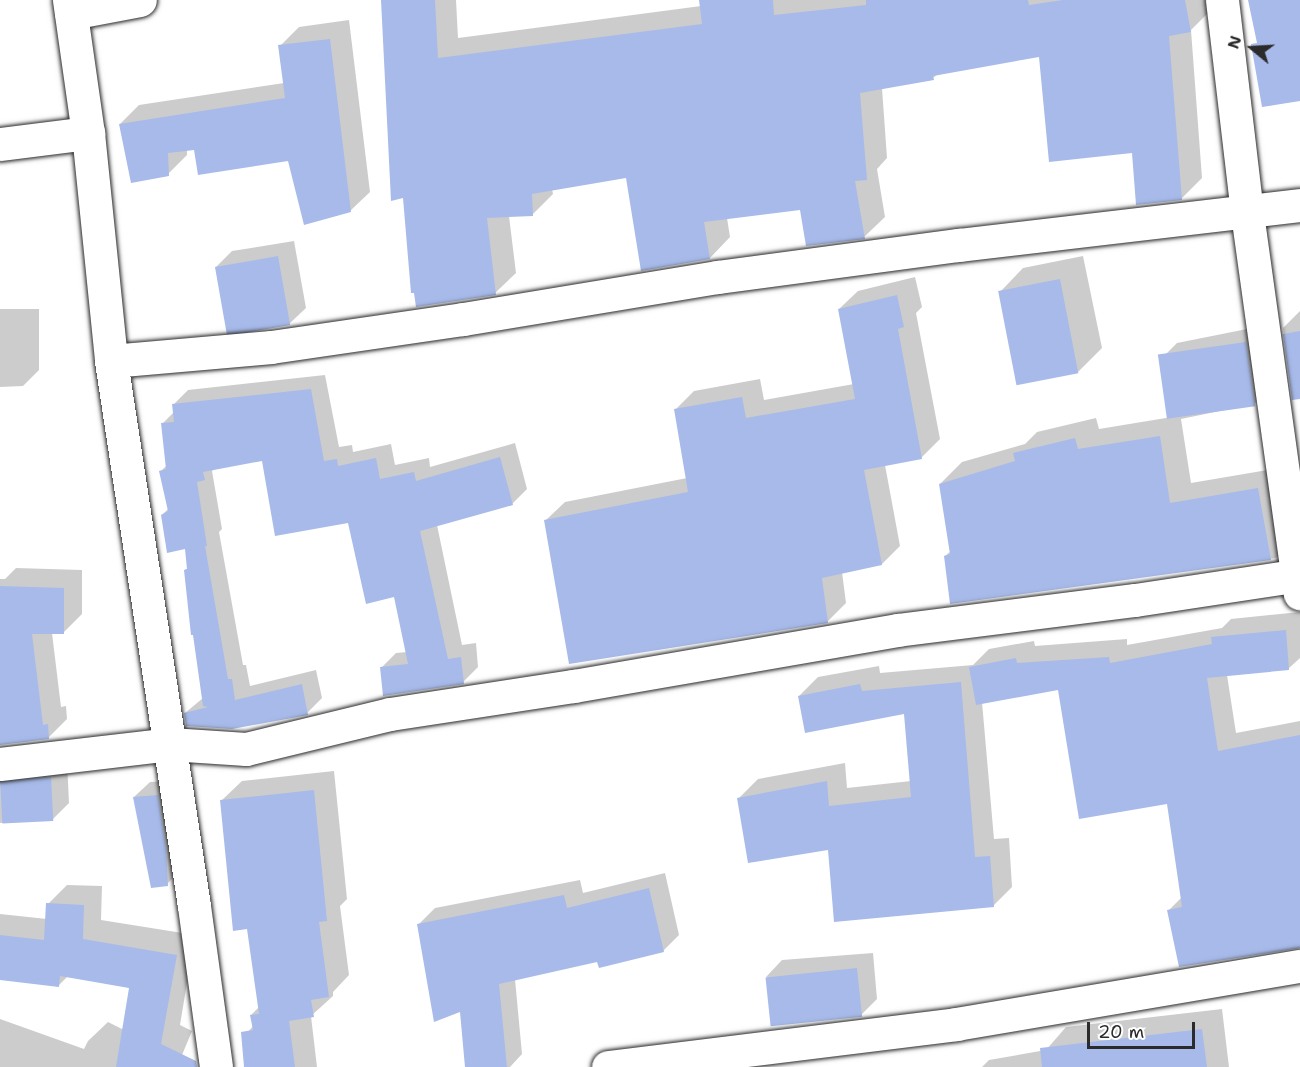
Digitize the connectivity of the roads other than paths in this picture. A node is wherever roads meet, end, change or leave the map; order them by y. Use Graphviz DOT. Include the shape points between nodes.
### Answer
graph roads {
  1 [pos="140,0"];
  2 [pos="1222,0"];
  3 [pos="70,6"];
  4 [pos="88,134"];
  5 [pos="0,144"];
  6 [pos="1300,205"];
  7 [pos="1247,213"];
  8 [pos="111,361"];
  9 [pos="1299,581"];
  10 [pos="170,744"];
  11 [pos="0,764"];
  12 [pos="1300,966"];
  13 [pos="216,1067"];
  14 [pos="609,1067"];
  1 -- 3 [label="street"];
  2 -- 7 [label="street"];
  3 -- 4 [label="street"];
  4 -- 5 [label="street"];
  4 -- 8 [label="street"];
  6 -- 7 [label="street"];
  7 -- 8 [label="street" via="718,277 271,346"];
  7 -- 9 [label="street"];
  8 -- 10 [label="street"];
  9 -- 10 [label="street" via="897,630 390,714 246,749"];
  10 -- 11 [label="street"];
  10 -- 13 [label="street"];
  12 -- 14 [label="street" via="956,1024"];
}
